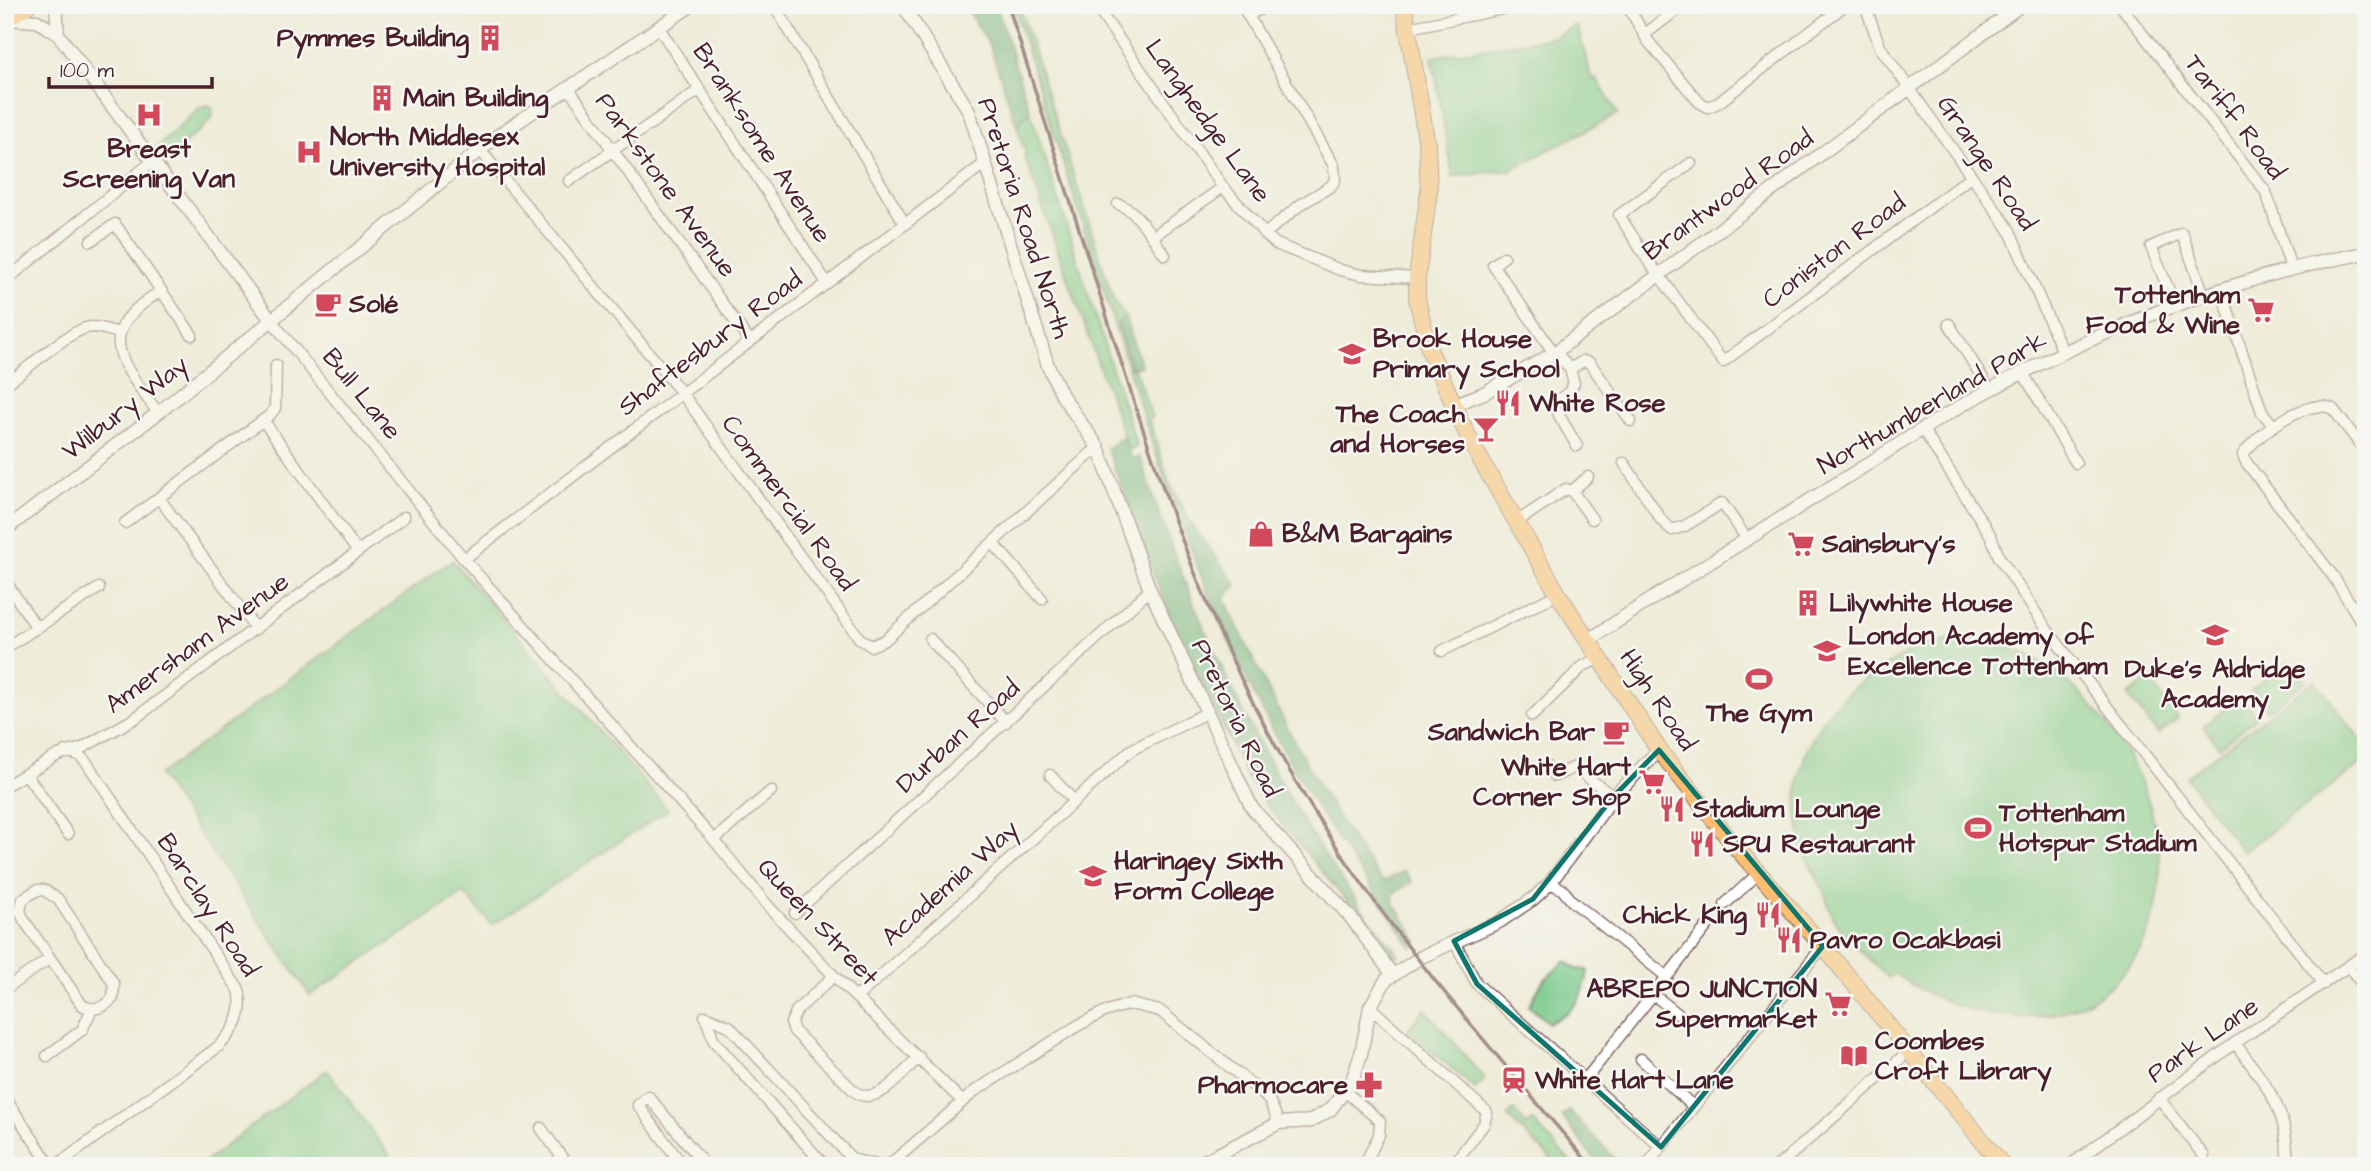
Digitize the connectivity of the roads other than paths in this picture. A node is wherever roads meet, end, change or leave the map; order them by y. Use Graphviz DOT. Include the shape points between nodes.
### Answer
graph roads {
  1 [pos="27,5"];
  2 [pos="56,5"];
  3 [pos="692,5"];
  4 [pos="774,5"];
  5 [pos="903,5"];
  6 [pos="1095,5"];
  7 [pos="1266,5"];
  8 [pos="1404,5"];
  9 [pos="1627,5"];
  10 [pos="1683,5"];
  11 [pos="1845,5"];
  12 [pos="1865,5"];
  13 [pos="2021,5"];
  14 [pos="2120,5"];
  15 [pos="1513,7"];
  16 [pos="1245,10"];
  17 [pos="5,18"];
  18 [pos="659,28"];
  19 [pos="1408,28"];
  20 [pos="58,34"];
  21 [pos="1644,35"];
  22 [pos="1909,88"];
  23 [pos="569,89"];
  24 [pos="699,90"];
  25 [pos="480,150"];
  26 [pos="614,150"];
  27 [pos="153,161"];
  28 [pos="1690,163"];
  29 [pos="984,164"];
  30 [pos="1972,176"];
  31 [pos="569,181"];
  32 [pos="1223,187"];
  33 [pos="1118,204"];
  34 [pos="905,224"];
  35 [pos="1265,234"];
  36 [pos="1152,237"];
  37 [pos="91,241"];
  38 [pos="2366,253"];
  39 [pos="1165,255"];
  40 [pos="1504,257"];
  41 [pos="2291,268"];
  42 [pos="1658,275"];
  43 [pos="1416,278"];
  44 [pos="5,281"];
  45 [pos="827,283"];
  46 [pos="2221,289"];
  47 [pos="161,291"];
  48 [pos="2204,295"];
  49 [pos="2175,305"];
  50 [pos="271,320"];
  51 [pos="1949,324"];
  52 [pos="119,333"];
  53 [pos="192,335"];
  54 [pos="750,342"];
  55 [pos="1555,352"];
  56 [pos="2063,352"];
  57 [pos="276,365"];
  58 [pos="1570,369"];
  59 [pos="2023,373"];
  60 [pos="5,385"];
  61 [pos="1990,390"];
  62 [pos="682,393"];
  63 [pos="1453,405"];
  64 [pos="275,408"];
  65 [pos="158,413"];
  66 [pos="263,420"];
  67 [pos="1631,421"];
  68 [pos="2274,426"];
  69 [pos="1923,430"];
  70 [pos="276,440"];
  71 [pos="1577,446"];
  72 [pos="1098,447"];
  73 [pos="2366,452"];
  74 [pos="1624,463"];
  75 [pos="2076,463"];
  76 [pos="1588,478"];
  77 [pos="1572,491"];
  78 [pos="159,498"];
  79 [pos="404,517"];
  80 [pos="1592,519"];
  81 [pos="125,523"];
  82 [pos="1515,523"];
  83 [pos="5,530"];
  84 [pos="1747,538"];
  85 [pos="993,543"];
  86 [pos="358,552"];
  87 [pos="464,559"];
  88 [pos="5,582"];
  89 [pos="99,588"];
  90 [pos="1150,590"];
  91 [pos="1558,594"];
  92 [pos="1042,599"];
  93 [pos="37,628"];
  94 [pos="256,629"];
  95 [pos="2366,629"];
  96 [pos="930,639"];
  97 [pos="1589,640"];
  98 [pos="5,649"];
  99 [pos="1441,651"];
  100 [pos="1601,657"];
  101 [pos="1206,713"];
  102 [pos="1532,716"];
  103 [pos="1006,722"];
  104 [pos="99,739"];
  105 [pos="1659,750"];
  106 [pos="65,751"];
  107 [pos="87,763"];
  108 [pos="1546,765"];
  109 [pos="650,768"];
  110 [pos="26,774"];
  111 [pos="1050,775"];
  112 [pos="5,786"];
  113 [pos="771,791"];
  114 [pos="1613,797"];
  115 [pos="1074,801"];
  116 [pos="68,834"];
  117 [pos="714,840"];
  118 [pos="1759,873"];
  119 [pos="1550,883"];
  120 [pos="1725,904"];
  121 [pos="795,913"];
  122 [pos="1708,925"];
  123 [pos="1454,941"];
  124 [pos="1823,946"];
  125 [pos="2366,954"];
  126 [pos="49,959"];
  127 [pos="2349,967"];
  128 [pos="1392,974"];
  129 [pos="834,976"];
  130 [pos="1667,977"];
  131 [pos="2324,984"];
  132 [pos="5,989"];
  133 [pos="2366,989"];
  134 [pos="1654,995"];
  135 [pos="856,998"];
  136 [pos="1370,1007"];
  137 [pos="92,1009"];
  138 [pos="1683,1018"];
  139 [pos="2235,1043"];
  140 [pos="1908,1052"];
  141 [pos="47,1056"];
  142 [pos="919,1057"];
  143 [pos="1641,1059"];
  144 [pos="772,1074"];
  145 [pos="1585,1080"];
  146 [pos="757,1090"];
  147 [pos="1347,1093"];
  148 [pos="5,1098"];
  149 [pos="2159,1098"];
  150 [pos="961,1100"];
  151 [pos="1694,1107"];
  152 [pos="1279,1124"];
  153 [pos="541,1128"];
  154 [pos="687,1143"];
  155 [pos="1661,1147"];
  156 [pos="673,1153"];
  157 [pos="2204,1156"];
  158 [pos="54,1166"];
  159 [pos="568,1166"];
  160 [pos="682,1166"];
  161 [pos="706,1166"];
  162 [pos="825,1166"];
  163 [pos="880,1166"];
  164 [pos="888,1166"];
  165 [pos="1195,1166"];
  166 [pos="1364,1166"];
  167 [pos="1452,1166"];
  168 [pos="1646,1166"];
  169 [pos="1778,1166"];
  170 [pos="2003,1166"];
  171 [pos="2069,1166"];
  172 [pos="2287,1166"];
  1 -- 17 [label="highway"];
  2 -- 20 [label="street"];
  3 -- 18 [label="street, Wilbury Way"];
  4 -- 34 [label="street"];
  5 -- 29 [label="street, Pretoria Road North" via="970,111"];
  6 -- 32 [label="street, Langhedge Lane"];
  7 -- 16 [label="street"];
  8 -- 19 [label="main road, High Road"];
  9 -- 21 [label="street"];
  10 -- 21 [label="street"];
  11 -- 21 [label="street" via="1708,107"];
  12 -- 22 [label="street, Grange Road" via="1877,42"];
  13 -- 22 [label="street, Brantwood Road"];
  14 -- 41 [label="street, Tariff Road" via="2266,192"];
  15 -- 19 [label="street"];
  16 -- 35 [label="street" via="1335,174 1331,186"];
  17 -- 20 [label="street" via="37,21"];
  18 -- 23 [label="street, Wilbury Way"];
  18 -- 24 [label="street, Branksome Avenue"];
  19 -- 43 [label="main road, High Road" via="1427,145 1429,191"];
  20 -- 27 [label="street, Bull Lane"];
  22 -- 30 [label="street, Grange Road"];
  22 -- 42 [label="street, Brantwood Road"];
  23 -- 25 [label="street, Wilbury Way"];
  23 -- 26 [label="street, Parkstone Avenue"];
  24 -- 26 [label="street"];
  24 -- 45 [label="street, Branksome Avenue"];
  25 -- 50 [label="street, Wilbury Way"];
  25 -- 62 [label="street, Commercial Road"];
  26 -- 31 [label="street"];
  26 -- 54 [label="street, Parkstone Avenue"];
  27 -- 44 [label="street"];
  27 -- 50 [label="street, Bull Lane"];
  28 -- 42 [label="street" via="1619,215"];
  29 -- 34 [label="street, Shaftesbury Road"];
  29 -- 72 [label="street, Pretoria Road North" via="1048,366 1063,397"];
  30 -- 42 [label="street, Coniston Road" via="1723,362"];
  30 -- 56 [label="street, Grange Road" via="2009,229"];
  32 -- 35 [label="street, Langhedge Lane"];
  32 -- 36 [label="street"];
  33 -- 36 [label="street" via="1128,207"];
  34 -- 45 [label="street, Shaftesbury Road"];
  35 -- 43 [label="street, Langhedge Lane" via="1276,244 1340,270"];
  36 -- 39 [label="street"];
  37 -- 47 [label="street" via="116,223"];
  38 -- 41 [label="street, Northumberland Park"];
  40 -- 55 [label="street" via="1493,265"];
  41 -- 46 [label="street, Northumberland Park"];
  42 -- 55 [label="street, Brantwood Road"];
  43 -- 63 [label="main road, High Road" via="1429,349"];
  45 -- 54 [label="street, Shaftesbury Road"];
  46 -- 48 [label="street, Northumberland Park"];
  46 -- 68 [label="street" via="2262,412"];
  47 -- 52 [label="street" via="130,311"];
  47 -- 53 [label="street"];
  48 -- 49 [label="street, Northumberland Park"];
  48 -- 49 [label="street" via="2182,233 2151,247"];
  49 -- 56 [label="street, Northumberland Park"];
  50 -- 65 [label="street, Wilbury Way"];
  50 -- 87 [label="street, Bull Lane"];
  51 -- 61 [label="street"];
  52 -- 60 [label="street" via="92,327 69,334"];
  52 -- 65 [label="street" via="123,362"];
  54 -- 62 [label="street, Shaftesbury Road"];
  55 -- 58 [label="street"];
  55 -- 63 [label="street, Brantwood Road" via="1496,387"];
  56 -- 59 [label="street, Northumberland Park"];
  57 -- 64 [label="street"];
  58 -- 67 [label="street" via="1583,361 1590,363"];
  58 -- 71 [label="street" via="1573,387 1553,405"];
  59 -- 61 [label="street, Northumberland Park"];
  59 -- 75 [label="street"];
  61 -- 69 [label="street, Northumberland Park"];
  62 -- 85 [label="street, Commercial Road" via="860,639 871,646 885,640"];
  62 -- 87 [label="street, Shaftesbury Road"];
  63 -- 82 [label="main road, High Road"];
  64 -- 66 [label="street"];
  64 -- 70 [label="street"];
  65 -- 83 [label="street, Wilbury Way"];
  66 -- 70 [label="street"];
  66 -- 78 [label="street"];
  68 -- 73 [label="street" via="2288,416 2330,407"];
  68 -- 95 [label="street" via="2245,451 2244,459 2333,576"];
  69 -- 84 [label="street, Northumberland Park"];
  69 -- 131 [label="street" via="2041,621"];
  70 -- 86 [label="street"];
  72 -- 85 [label="street, Commercial Road"];
  72 -- 90 [label="street, Pretoria Road"];
  74 -- 84 [label="street" via="1672,530 1722,503"];
  76 -- 77 [label="street"];
  77 -- 80 [label="street"];
  77 -- 82 [label="street" via="1566,489"];
  78 -- 81 [label="street"];
  78 -- 94 [label="street"];
  79 -- 86 [label="street, Amersham Avenue"];
  82 -- 91 [label="main road, High Road"];
  84 -- 97 [label="street, Northumberland Park"];
  85 -- 92 [label="street"];
  86 -- 94 [label="street, Amersham Avenue"];
  87 -- 109 [label="street, Bull Lane"];
  88 -- 93 [label="street"];
  89 -- 93 [label="street"];
  90 -- 101 [label="street, Pretoria Road"];
  90 -- 103 [label="street, Durban Road"];
  91 -- 97 [label="main road, High Road"];
  91 -- 99 [label="street"];
  93 -- 98 [label="street"];
  94 -- 104 [label="street, Amersham Avenue" via="134,719"];
  96 -- 103 [label="street"];
  97 -- 100 [label="main road, High Road"];
  100 -- 102 [label="street" via="1583,666"];
  100 -- 105 [label="main road, High Road"];
  101 -- 115 [label="street, Academia Way" via="1131,750"];
  101 -- 128 [label="street, Pretoria Road" via="1252,808 1352,919"];
  103 -- 121 [label="street, Durban Road"];
  104 -- 106 [label="street, Amersham Avenue"];
  104 -- 107 [label="street" via="86,752"];
  105 -- 114 [label="street"];
  105 -- 118 [label="main road, High Road"];
  106 -- 107 [label="street, Barclay Road"];
  106 -- 110 [label="street, Amersham Avenue"];
  107 -- 158 [label="street, Barclay Road" via="239,990 242,1004 234,1028 218,1046"];
  108 -- 114 [label="street" via="1555,776 1575,767"];
  109 -- 117 [label="street, Queen Street"];
  110 -- 112 [label="street, Amersham Avenue"];
  110 -- 116 [label="street"];
  111 -- 115 [label="street"];
  113 -- 117 [label="street"];
  114 -- 119 [label="street"];
  115 -- 135 [label="street, Academia Way"];
  117 -- 129 [label="street, Queen Street"];
  118 -- 120 [label="street"];
  118 -- 124 [label="main road, High Road"];
  119 -- 123 [label="street" via="1516,913"];
  119 -- 130 [label="street"];
  122 -- 130 [label="street"];
  123 -- 128 [label="street"];
  123 -- 145 [label="street" via="1477,984"];
  124 -- 140 [label="main road, High Road"];
  124 -- 151 [label="street"];
  125 -- 127 [label="street, Park Lane"];
  126 -- 132 [label="street"];
  126 -- 137 [label="street" via="82,1005"];
  126 -- 137 [label="street" via="20,911 23,899 37,890 58,899 114,984 115,994 109,1003"];
  127 -- 131 [label="street, Park Lane"];
  127 -- 133 [label="street"];
  128 -- 136 [label="street"];
  129 -- 135 [label="street, Queen Street"];
  129 -- 142 [label="street" via="797,1010 791,1023 854,1091 871,1098"];
  130 -- 134 [label="street"];
  131 -- 139 [label="street, Park Lane"];
  134 -- 138 [label="street"];
  134 -- 145 [label="street"];
  135 -- 142 [label="street, Queen Street"];
  136 -- 147 [label="street" via="1362,1054"];
  136 -- 167 [label="street" via="1487,1112 1485,1124"];
  137 -- 141 [label="street" via="82,1030"];
  139 -- 149 [label="street, Park Lane"];
  139 -- 172 [label="street" via="2278,1106 2287,1134"];
  140 -- 169 [label="street"];
  140 -- 170 [label="main road, High Road"];
  142 -- 150 [label="street, Queen Street"];
  143 -- 151 [label="street"];
  144 -- 146 [label="street"];
  144 -- 146 [label="street" via="729,1026 705,1016 714,1041"];
  144 -- 163 [label="street" via="852,1159"];
  145 -- 155 [label="street"];
  146 -- 162 [label="street"];
  147 -- 152 [label="street" via="1311,1121"];
  147 -- 166 [label="street" via="1380,1121 1379,1135"];
  148 -- 158 [label="street"];
  149 -- 157 [label="street"];
  149 -- 171 [label="street, Park Lane"];
  150 -- 152 [label="street" via="1077,1026 1130,1004 1151,1008 1175,1021 1262,1093"];
  150 -- 164 [label="street"];
  151 -- 155 [label="street"];
  152 -- 165 [label="street"];
  153 -- 159 [label="street"];
  154 -- 156 [label="street"];
  154 -- 156 [label="street" via="648,1097 638,1105"];
  154 -- 161 [label="street"];
  155 -- 168 [label="street"];
  156 -- 160 [label="street"];
}
